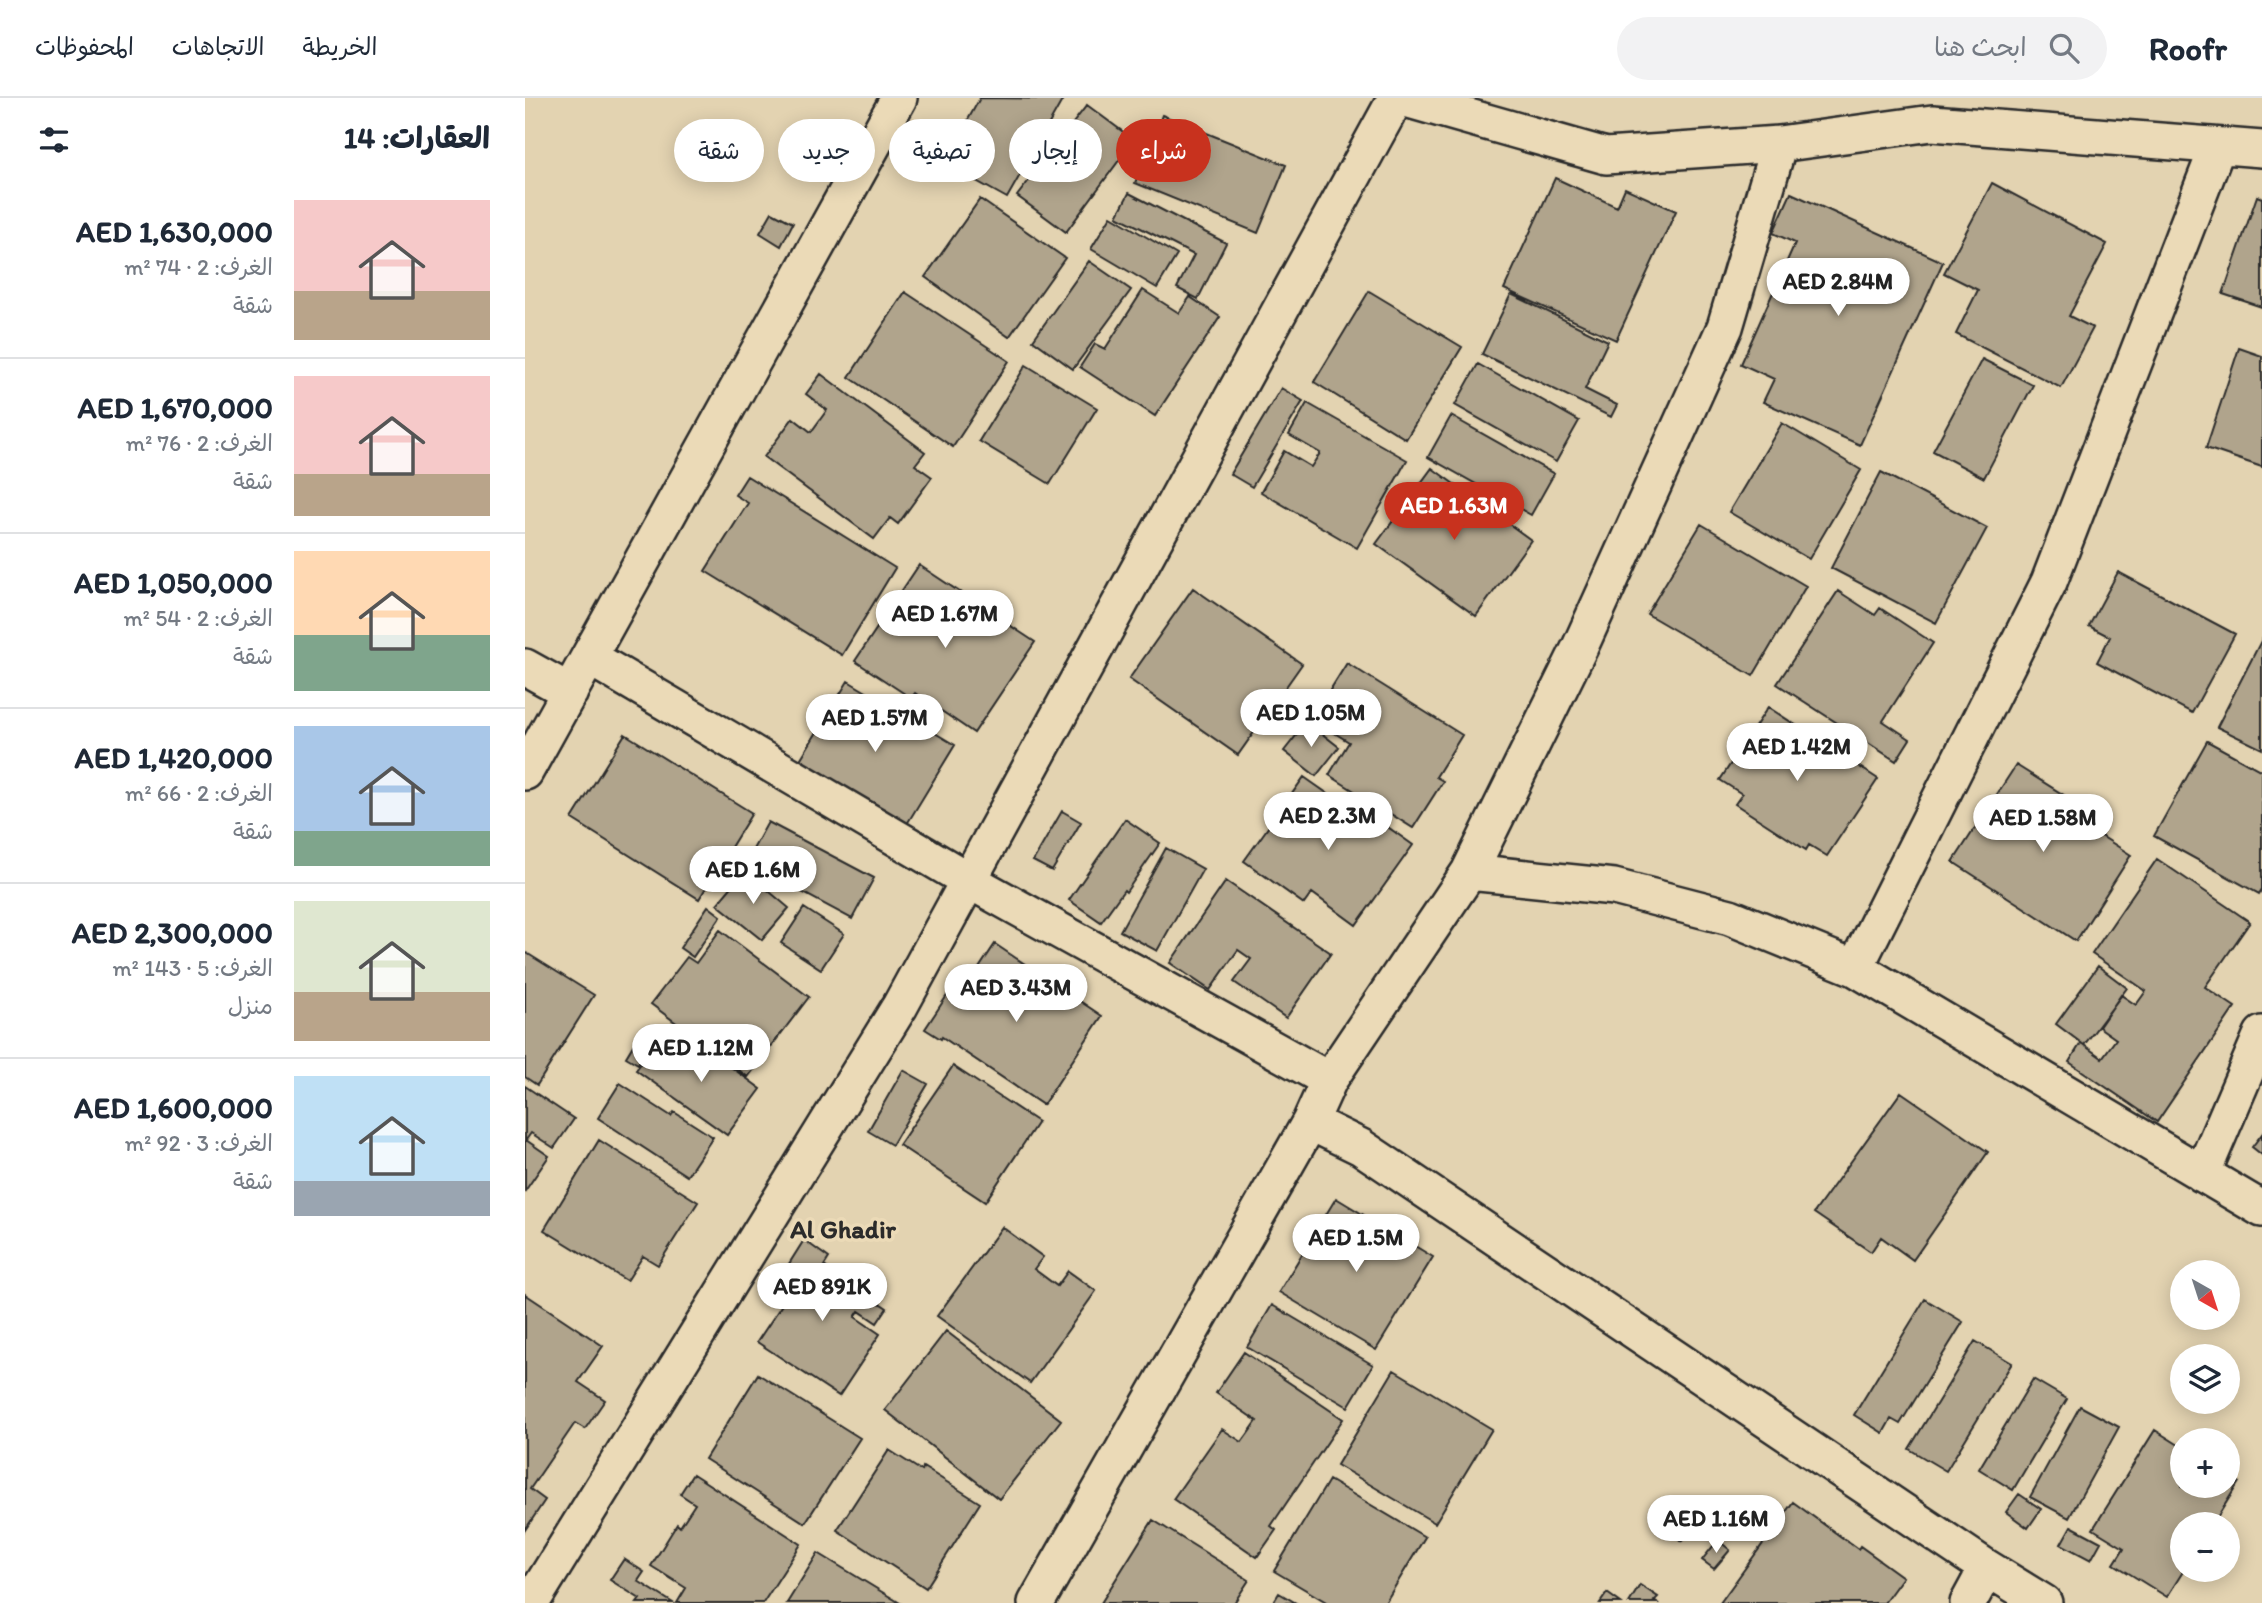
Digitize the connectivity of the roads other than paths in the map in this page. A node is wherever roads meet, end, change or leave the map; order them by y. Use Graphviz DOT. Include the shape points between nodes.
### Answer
graph roads {
  1 [pos="899,98"];
  2 [pos="1396,98"];
  3 [pos="1402,98"];
  4 [pos="1779,144"];
  5 [pos="2218,146"];
  6 [pos="2262,149"];
  7 [pos="589,657"];
  8 [pos="525,667"];
  9 [pos="570,692"];
  10 [pos="525,772"];
  11 [pos="1469,872"];
  12 [pos="968,880"];
  13 [pos="1855,968"];
  14 [pos="2262,1034"];
  15 [pos="1329,1080"];
  16 [pos="1310,1122"];
  17 [pos="2202,1174"];
  18 [pos="2262,1209"];
  19 [pos="1987,1568"];
  20 [pos="531,1603"];
  21 [pos="1036,1603"];
  22 [pos="1968,1603"];
  23 [pos="2044,1603"];
  1 -- 7 [label="street"];
  2 -- 12 [label="street"];
  3 -- 4 [label="street" via="1606,156"];
  4 -- 5 [label="street" via="1932,123"];
  4 -- 11 [label="street" via="1725,327 1580,646"];
  5 -- 6 [label="street"];
  5 -- 13 [label="street" via="2049,582"];
  7 -- 9 [label="street"];
  7 -- 12 [label="street"];
  8 -- 9 [label="street"];
  9 -- 10 [label="street"];
  11 -- 13 [label="street" via="1614,887 1730,917"];
  11 -- 15 [label="street"];
  12 -- 15 [label="street"];
  12 -- 20 [label="street" via="900,1006"];
  13 -- 17 [label="street"];
  14 -- 17 [label="street"];
  15 -- 16 [label="street"];
  16 -- 19 [label="street" via="1361,1147"];
  16 -- 21 [label="street"];
  17 -- 18 [label="street"];
  19 -- 22 [label="street"];
  19 -- 23 [label="street"];
}
